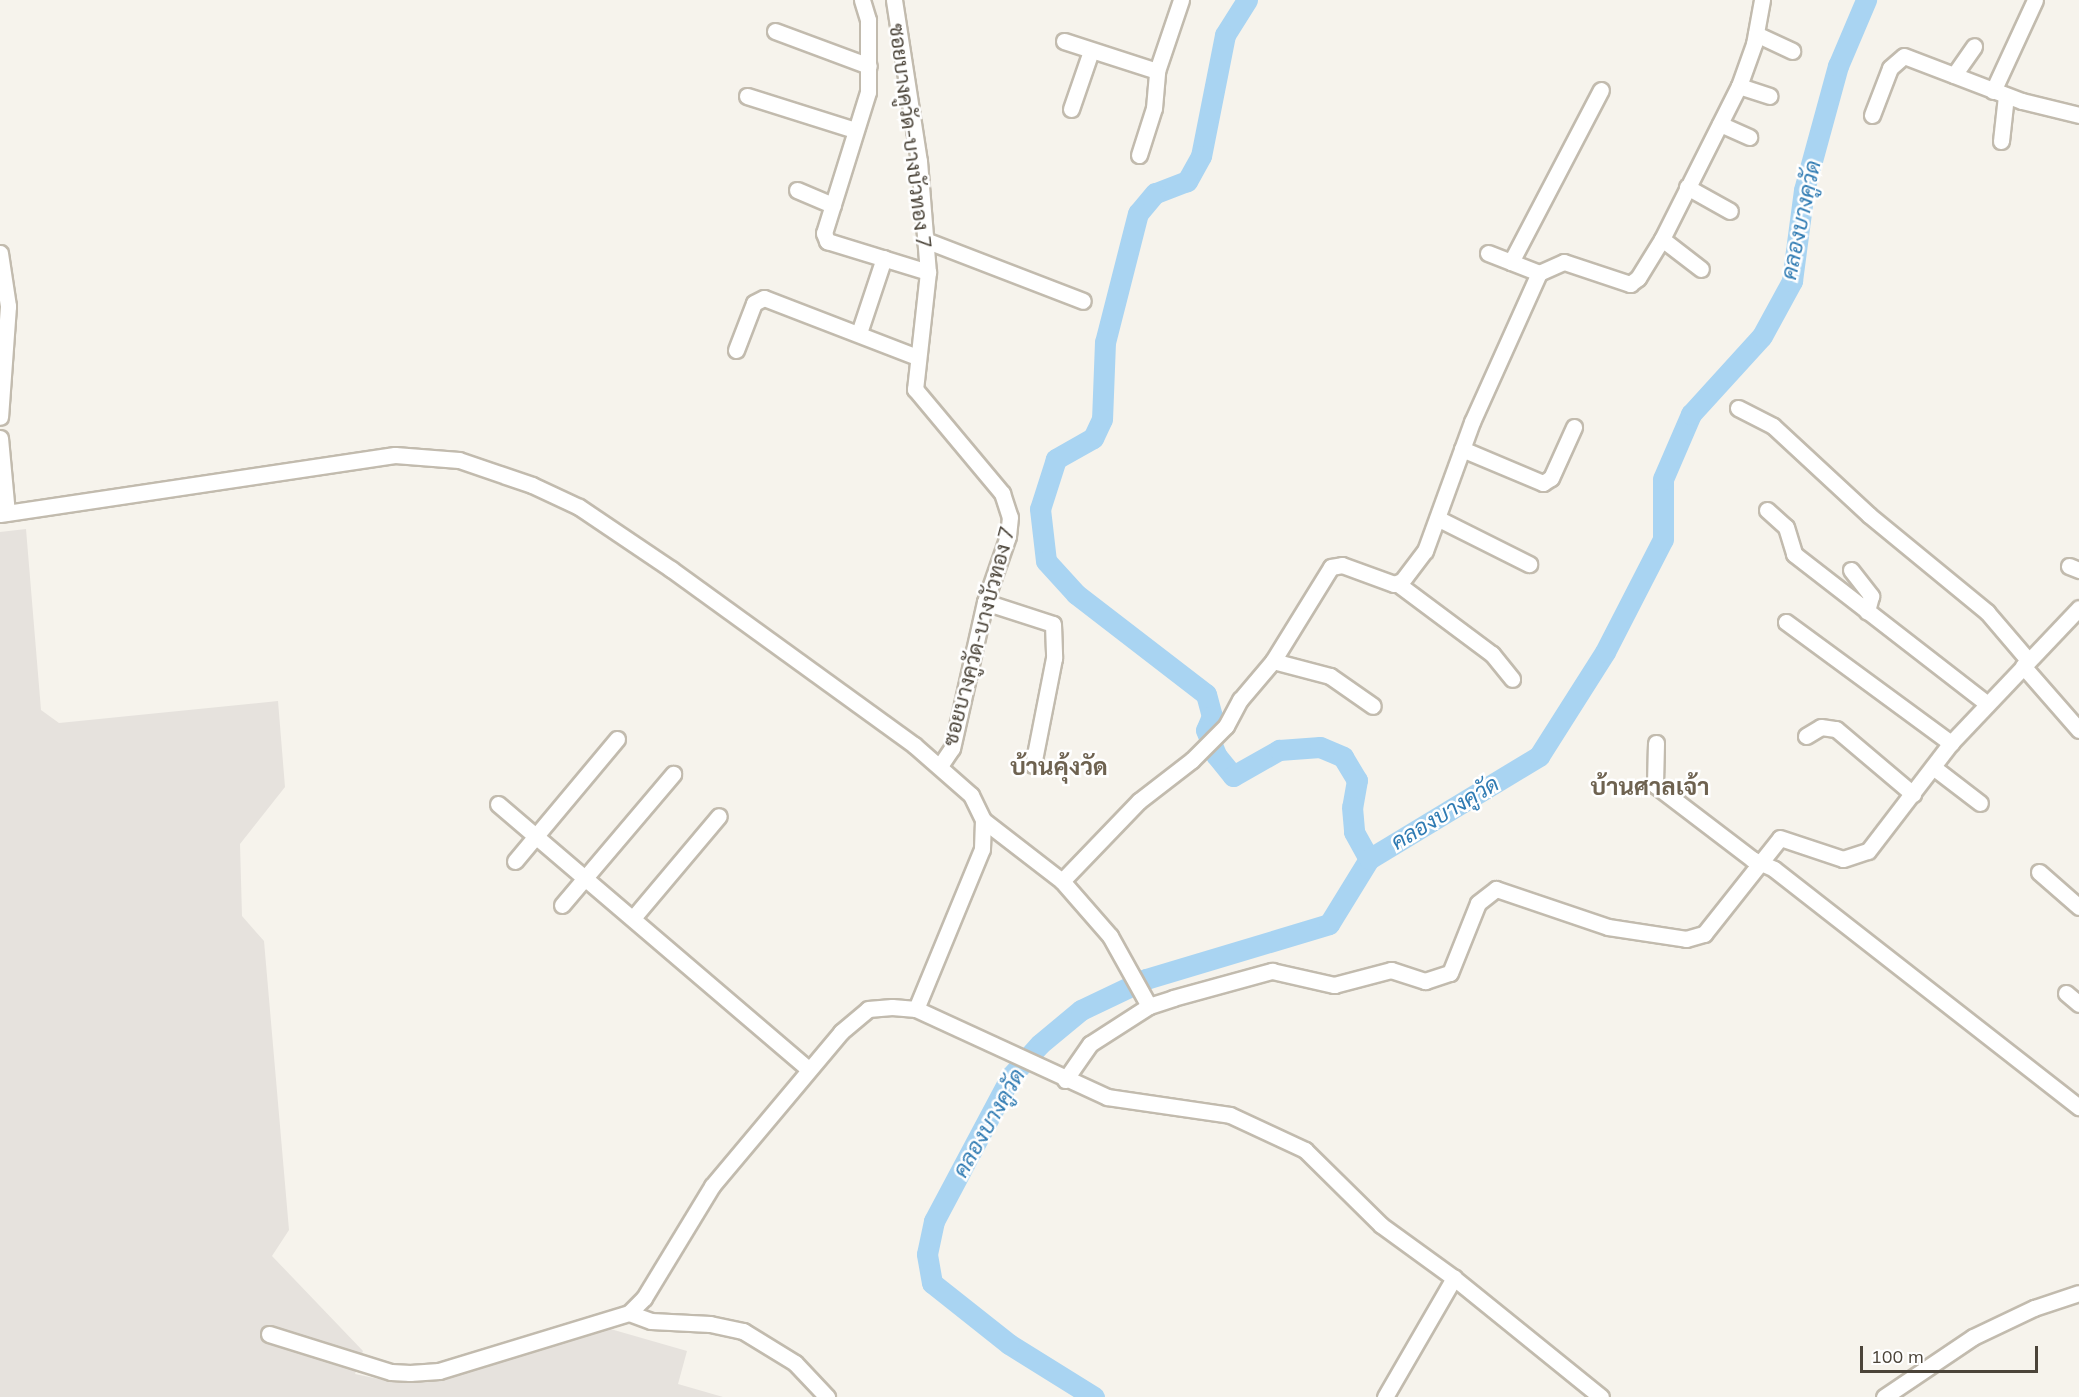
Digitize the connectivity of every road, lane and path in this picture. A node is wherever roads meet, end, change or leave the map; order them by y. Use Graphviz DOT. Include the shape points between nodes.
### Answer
graph roads {
  1 [pos="862,0"];
  2 [pos="1181,0"];
  3 [pos="1762,0"];
  4 [pos="2035,0"];
  5 [pos="895,8"];
  6 [pos="868,20"];
  7 [pos="775,31"];
  8 [pos="1756,34"];
  9 [pos="1064,41"];
  10 [pos="1974,46"];
  11 [pos="1090,51"];
  12 [pos="1792,51"];
  13 [pos="868,66"];
  14 [pos="1157,71"];
  15 [pos="1954,75"];
  16 [pos="1739,86"];
  17 [pos="1601,90"];
  18 [pos="2000,94"];
  19 [pos="747,96"];
  20 [pos="1769,96"];
  21 [pos="1071,109"];
  22 [pos="1872,115"];
  23 [pos="2079,115"];
  24 [pos="1720,124"];
  25 [pos="855,130"];
  26 [pos="1749,136"];
  27 [pos="2001,141"];
  28 [pos="1139,155"];
  29 [pos="1687,187"];
  30 [pos="797,190"];
  31 [pos="833,205"];
  32 [pos="1730,211"];
  33 [pos="1662,239"];
  34 [pos="925,240"];
  35 [pos="0,253"];
  36 [pos="1488,253"];
  37 [pos="884,258"];
  38 [pos="1511,262"];
  39 [pos="1701,269"];
  40 [pos="928,272"];
  41 [pos="1539,273"];
  42 [pos="1083,301"];
  43 [pos="859,333"];
  44 [pos="736,350"];
  45 [pos="917,357"];
  46 [pos="1738,408"];
  47 [pos="0,417"];
  48 [pos="1574,427"];
  49 [pos="0,438"];
  50 [pos="1462,449"];
  51 [pos="1767,510"];
  52 [pos="4,514"];
  53 [pos="1438,519"];
  54 [pos="1529,564"];
  55 [pos="1851,570"];
  56 [pos="1398,584"];
  57 [pos="985,602"];
  58 [pos="2079,608"];
  59 [pos="1867,611"];
  60 [pos="1786,622"];
  61 [pos="1273,661"];
  62 [pos="2025,663"];
  63 [pos="1512,679"];
  64 [pos="1986,703"];
  65 [pos="1373,706"];
  66 [pos="2079,730"];
  67 [pos="1806,736"];
  68 [pos="617,739"];
  69 [pos="1656,743"];
  70 [pos="1951,744"];
  71 [pos="1033,765"];
  72 [pos="939,766"];
  73 [pos="1933,766"];
  74 [pos="673,774"];
  75 [pos="1913,794"];
  76 [pos="1980,803"];
  77 [pos="498,804"];
  78 [pos="719,816"];
  79 [pos="983,820"];
  80 [pos="536,836"];
  81 [pos="1759,860"];
  82 [pos="515,861"];
  83 [pos="2038,872"];
  84 [pos="586,878"];
  85 [pos="1062,881"];
  86 [pos="562,905"];
  87 [pos="2079,907"];
  88 [pos="633,918"];
  89 [pos="2066,993"];
  90 [pos="1147,1002"];
  91 [pos="2079,1004"];
  92 [pos="916,1009"];
  93 [pos="809,1070"];
  94 [pos="1065,1080"];
  95 [pos="2079,1107"];
  96 [pos="1454,1278"];
  97 [pos="2079,1293"];
  98 [pos="629,1313"];
  99 [pos="268,1334"];
  100 [pos="827,1397"];
  101 [pos="1385,1397"];
  102 [pos="1601,1397"];
  103 [pos="1884,1397"];
  1 -- 6 [label="street"];
  2 -- 14 [label="street"];
  3 -- 8 [label="street"];
  4 -- 18 [label="street"];
  5 -- 6 [label="street"];
  5 -- 34 [label="street, ซอยบางคูวัด-บางบัวทอง 7" via="919,161"];
  6 -- 13 [label="street"];
  7 -- 13 [label="street"];
  8 -- 12 [label="street"];
  8 -- 16 [label="street"];
  9 -- 11 [label="street"];
  10 -- 15 [label="street"];
  11 -- 14 [label="street"];
  11 -- 21 [label="street"];
  13 -- 25 [label="street" via="868,92"];
  14 -- 28 [label="street" via="1154,108"];
  15 -- 18 [label="street"];
  15 -- 22 [label="street" via="1900,57 1890,68"];
  16 -- 20 [label="street"];
  16 -- 24 [label="street"];
  17 -- 38 [label="street"];
  18 -- 23 [label="street"];
  18 -- 27 [label="street"];
  19 -- 25 [label="street"];
  24 -- 26 [label="street"];
  24 -- 29 [label="street"];
  25 -- 31 [label="street"];
  29 -- 32 [label="street"];
  29 -- 33 [label="street"];
  30 -- 31 [label="street"];
  31 -- 37 [label="street" via="824,232 827,242"];
  33 -- 39 [label="street"];
  33 -- 41 [label="street" via="1638,278 1630,284 1564,262"];
  34 -- 40 [label="street, ซอยบางคูวัด-บางบัวทอง 7"];
  34 -- 42 [label="street"];
  35 -- 47 [label="street" via="8,306"];
  36 -- 38 [label="street"];
  37 -- 40 [label="street"];
  37 -- 43 [label="street"];
  38 -- 41 [label="street"];
  40 -- 45 [label="street, ซอยบางคูวัด-บางบัวทอง 7"];
  41 -- 50 [label="street"];
  43 -- 44 [label="street" via="758,298"];
  43 -- 45 [label="street"];
  45 -- 57 [label="street, ซอยบางคูวัด-บางบัวทอง 7" via="915,388 1002,493 1010,517 1008,536"];
  46 -- 62 [label="street" via="1773,426 1869,515 1987,612"];
  48 -- 50 [label="street" via="1551,478 1543,483"];
  49 -- 52 [label="street"];
  50 -- 53 [label="street"];
  51 -- 59 [label="street" via="1786,527 1794,554"];
  52 -- 72 [label="street" via="356,459 415,455 459,460 532,485 616,530"];
  53 -- 54 [label="street"];
  53 -- 56 [label="street" via="1425,551"];
  55 -- 59 [label="street" via="1871,596"];
  56 -- 61 [label="street" via="1342,565 1331,567"];
  56 -- 63 [label="street" via="1492,654"];
  57 -- 71 [label="street" via="1053,624 1054,658"];
  57 -- 72 [label="street, ซอยบางคูวัด-บางบัวทอง 7" via="952,748"];
  58 -- 62 [label="street"];
  59 -- 64 [label="street"];
  60 -- 70 [label="street"];
  61 -- 65 [label="street" via="1330,676"];
  61 -- 85 [label="street" via="1220,731 1192,760 1139,801"];
  62 -- 64 [label="street"];
  62 -- 66 [label="street"];
  64 -- 70 [label="street"];
  67 -- 75 [label="street" via="1821,727 1836,729"];
  68 -- 80 [label="street"];
  69 -- 81 [label="street" via="1655,785 1752,859"];
  70 -- 73 [label="street"];
  72 -- 79 [label="street" via="962,784"];
  73 -- 75 [label="street"];
  73 -- 76 [label="street"];
  74 -- 84 [label="street"];
  75 -- 81 [label="street" via="1876,844 1854,858 1830,856 1780,838"];
  77 -- 80 [label="street"];
  78 -- 88 [label="street"];
  79 -- 85 [label="street"];
  79 -- 92 [label="street" via="984,834 975,868"];
  80 -- 82 [label="street"];
  80 -- 84 [label="street"];
  81 -- 90 [label="street" via="1704,934 1686,939 1608,927 1496,889 1478,903 1450,973 1425,981 1391,970 1334,984 1272,971"];
  81 -- 95 [label="street"];
  83 -- 87 [label="street"];
  84 -- 86 [label="street"];
  84 -- 88 [label="street"];
  85 -- 90 [label="street" via="1116,947"];
  88 -- 93 [label="street"];
  89 -- 91 [label="street"];
  90 -- 94 [label="street" via="1090,1044"];
  92 -- 93 [label="street" via="878,1007 856,1016"];
  92 -- 94 [label="street" via="1005,1048"];
  93 -- 98 [label="street" via="698,1205 644,1298"];
  94 -- 96 [label="street" via="1107,1097 1230,1115 1281,1137 1318,1160 1381,1225"];
  96 -- 101 [label="street"];
  96 -- 102 [label="street"];
  97 -- 103 [label="street" via="2034,1308 1973,1337"];
  98 -- 99 [label="street" via="439,1371 410,1373 391,1372"];
  98 -- 100 [label="street" via="651,1321 710,1324 743,1331 795,1363"];
}
